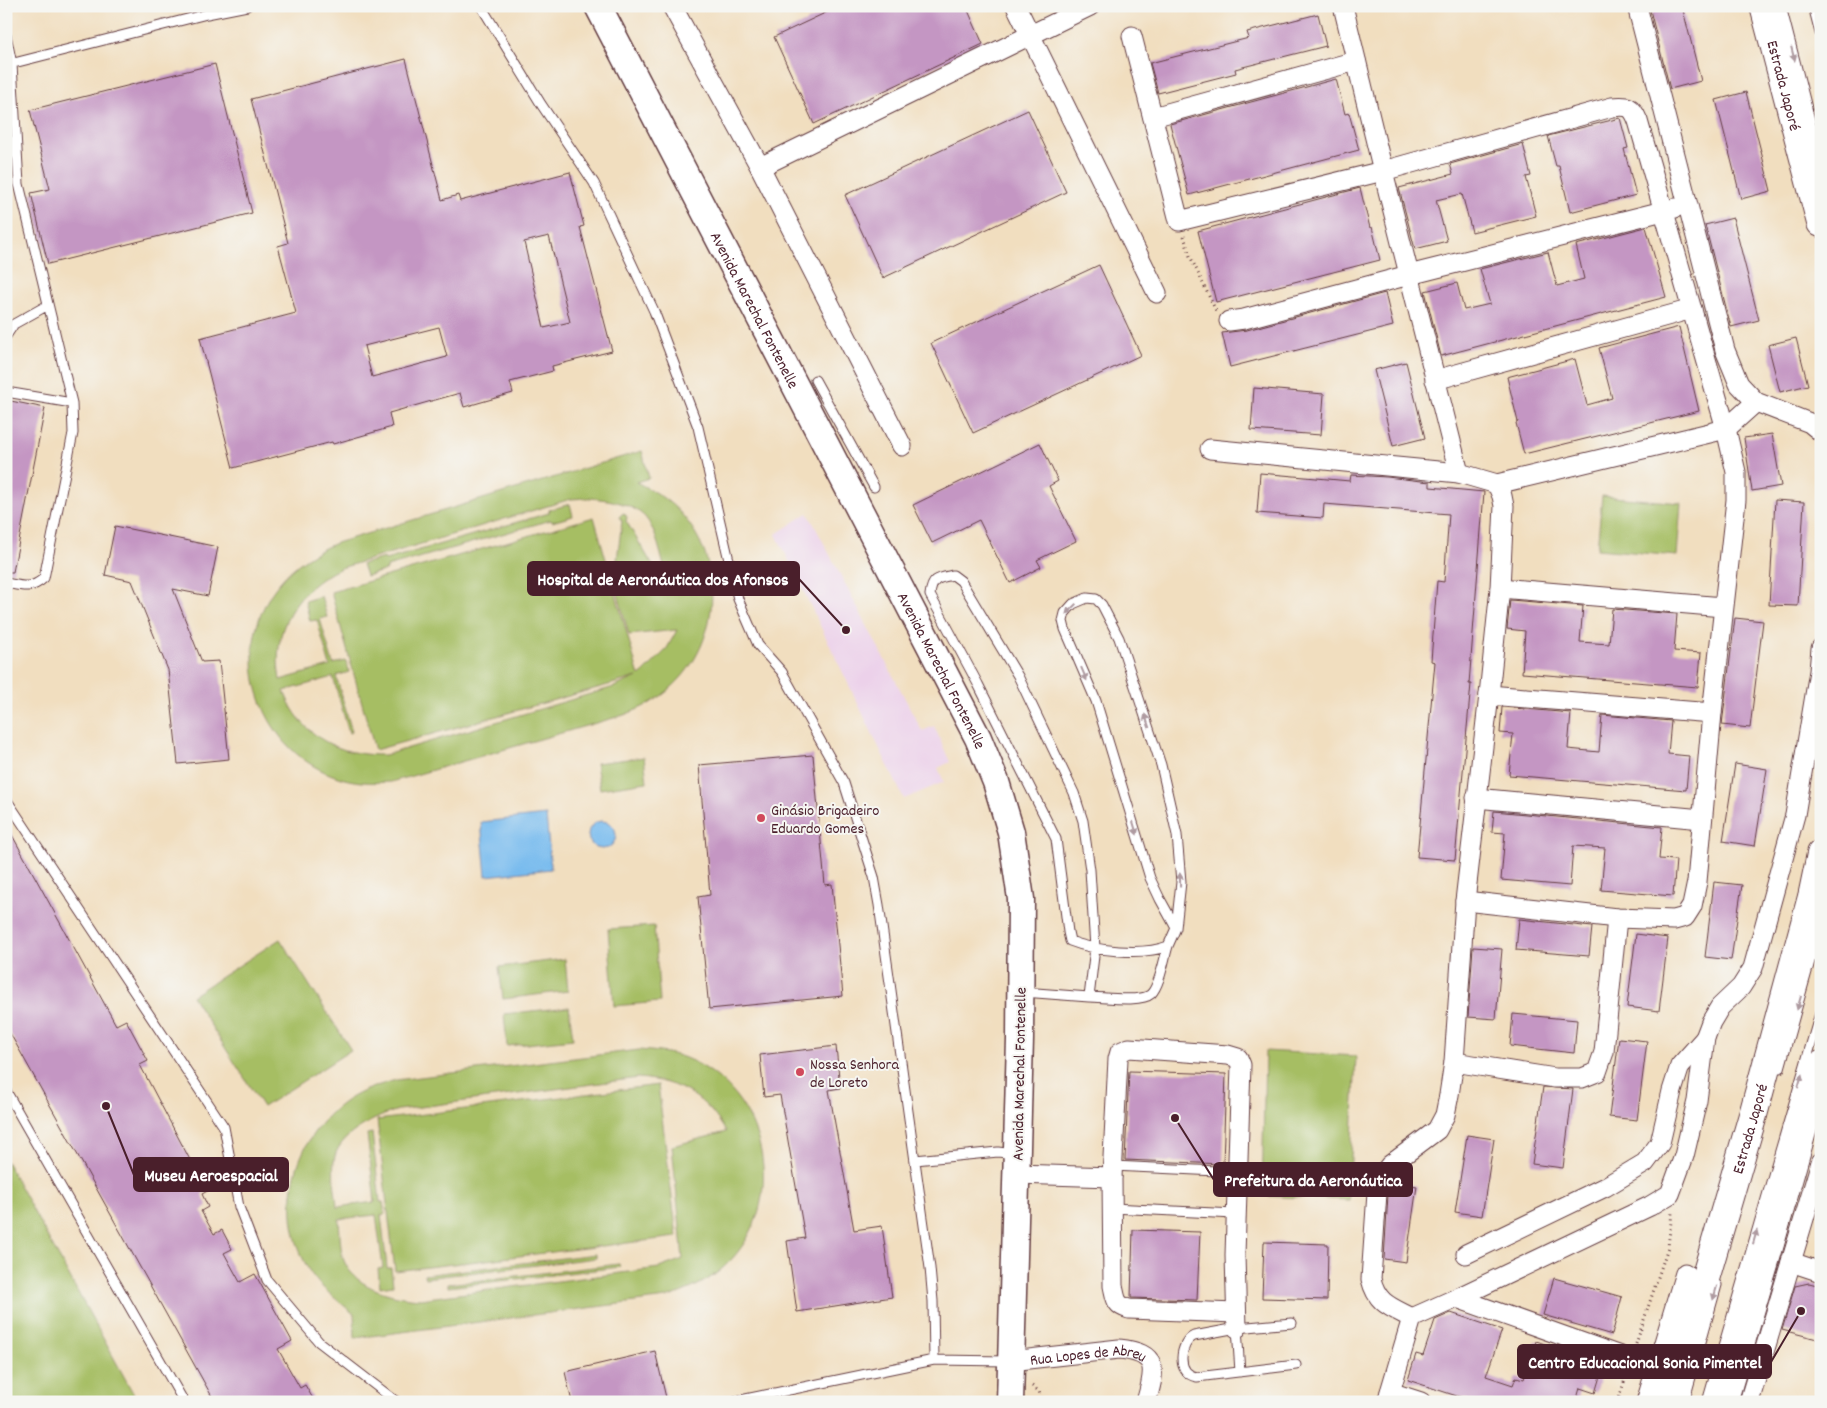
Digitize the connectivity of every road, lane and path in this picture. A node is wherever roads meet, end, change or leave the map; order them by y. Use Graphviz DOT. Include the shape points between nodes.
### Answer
graph roads {
  1 [pos="247,6"];
  2 [pos="480,6"];
  3 [pos="598,6"];
  4 [pos="672,6"];
  5 [pos="1016,6"];
  6 [pos="1090,6"];
  7 [pos="1343,6"];
  8 [pos="1637,6"];
  9 [pos="1764,6"];
  10 [pos="1781,6"];
  11 [pos="1813,6"];
  12 [pos="206,10"];
  13 [pos="6,35"];
  14 [pos="1032,36"];
  15 [pos="1132,36"];
  16 [pos="1821,36"];
  17 [pos="1356,61"];
  18 [pos="9,64"];
  19 [pos="1153,117"];
  20 [pos="16,135"];
  21 [pos="6,162"];
  22 [pos="1821,163"];
  23 [pos="760,167"];
  24 [pos="1383,171"];
  25 [pos="1689,204"];
  26 [pos="1663,210"];
  27 [pos="1180,221"];
  28 [pos="1821,223"];
  29 [pos="1409,275"];
  30 [pos="1157,293"];
  31 [pos="48,304"];
  32 [pos="1692,309"];
  33 [pos="1229,321"];
  34 [pos="6,336"];
  35 [pos="815,380"];
  36 [pos="1435,380"];
  37 [pos="6,392"];
  38 [pos="1756,402"];
  39 [pos="72,403"];
  40 [pos="1726,429"];
  41 [pos="1821,432"];
  42 [pos="902,446"];
  43 [pos="1210,449"];
  44 [pos="1459,473"];
  45 [pos="855,479"];
  46 [pos="1497,484"];
  47 [pos="874,487"];
  48 [pos="868,506"];
  49 [pos="894,554"];
  50 [pos="6,583"];
  51 [pos="898,587"];
  52 [pos="1500,588"];
  53 [pos="1723,607"];
  54 [pos="1821,648"];
  55 [pos="1490,695"];
  56 [pos="1712,713"];
  57 [pos="1476,798"];
  58 [pos="6,799"];
  59 [pos="1702,819"];
  60 [pos="1821,854"];
  61 [pos="1465,901"];
  62 [pos="1617,918"];
  63 [pos="1821,922"];
  64 [pos="1176,928"];
  65 [pos="1168,946"];
  66 [pos="1094,948"];
  67 [pos="1021,992"];
  68 [pos="1089,996"];
  69 [pos="1821,1010"];
  70 [pos="1705,1038"];
  71 [pos="1454,1062"];
  72 [pos="1821,1065"];
  73 [pos="1778,1074"];
  74 [pos="6,1091"];
  75 [pos="914,1160"];
  76 [pos="1821,1162"];
  77 [pos="1016,1164"];
  78 [pos="1112,1172"];
  79 [pos="1237,1172"];
  80 [pos="1670,1194"];
  81 [pos="1112,1208"];
  82 [pos="1235,1214"];
  83 [pos="1466,1254"];
  84 [pos="1791,1262"];
  85 [pos="1821,1272"];
  86 [pos="1685,1273"];
  87 [pos="1719,1280"];
  88 [pos="1456,1298"];
  89 [pos="1412,1318"];
  90 [pos="1236,1320"];
  91 [pos="1292,1324"];
  92 [pos="934,1360"];
  93 [pos="1631,1360"];
  94 [pos="1010,1361"];
  95 [pos="1296,1365"];
  96 [pos="1240,1372"];
  97 [pos="1388,1397"];
  98 [pos="184,1402"];
  99 [pos="397,1402"];
  100 [pos="731,1402"];
  101 [pos="1010,1402"];
  102 [pos="1146,1402"];
  103 [pos="1421,1402"];
  104 [pos="1618,1402"];
  105 [pos="1646,1402"];
  106 [pos="1669,1402"];
  107 [pos="1684,1402"];
  108 [pos="1707,1402"];
  109 [pos="1723,1402"];
  110 [pos="1749,1402"];
  1 -- 12 [label="lane"];
  2 -- 75 [label="lane" via="594,183 654,310 698,427 738,599 758,645 782,672 844,783 874,877"];
  3 -- 45 [label="main road, Avenida Marechal Fontenelle"];
  4 -- 23 [label="street"];
  5 -- 14 [label="street"];
  6 -- 14 [label="street"];
  7 -- 17 [label="street"];
  8 -- 25 [label="street"];
  9 -- 28 [label="main road, Estrada Japoré"];
  10 -- 22 [label="lane, one-way"];
  11 -- 16 [label="lane"];
  12 -- 18 [label="lane"];
  13 -- 18 [label="lane"];
  14 -- 23 [label="street"];
  14 -- 30 [label="street"];
  15 -- 19 [label="street"];
  17 -- 19 [label="street"];
  17 -- 24 [label="street"];
  18 -- 20 [label="lane"];
  19 -- 27 [label="street"];
  20 -- 21 [label="lane"];
  20 -- 31 [label="lane" via="19,184"];
  23 -- 42 [label="street"];
  24 -- 26 [label="street" via="1623,106 1634,111 1638,121"];
  24 -- 27 [label="street"];
  24 -- 29 [label="street"];
  25 -- 26 [label="street"];
  25 -- 38 [label="street" via="1725,350 1739,384"];
  26 -- 29 [label="street"];
  26 -- 32 [label="street"];
  27 -- 33 [label="path" via="1190,256 1214,308 1221,319"];
  29 -- 33 [label="street"];
  29 -- 36 [label="street"];
  31 -- 34 [label="lane" via="14,324"];
  31 -- 39 [label="lane"];
  32 -- 36 [label="street"];
  32 -- 40 [label="street"];
  35 -- 45 [label="lane"];
  36 -- 44 [label="street"];
  37 -- 39 [label="lane"];
  38 -- 40 [label="street"];
  38 -- 41 [label="street" via="1810,423"];
  39 -- 50 [label="lane" via="73,433 44,578 27,586"];
  40 -- 46 [label="street"];
  40 -- 53 [label="street" via="1736,472 1736,500"];
  43 -- 44 [label="street"];
  44 -- 46 [label="street"];
  45 -- 47 [label="lane"];
  45 -- 48 [label="lane"];
  45 -- 51 [label="main road, Avenida Marechal Fontenelle"];
  46 -- 52 [label="street" via="1504,506"];
  49 -- 51 [label="lane"];
  51 -- 67 [label="main road, Avenida Marechal Fontenelle" via="978,738 999,790 1011,832 1021,899"];
  52 -- 53 [label="street"];
  52 -- 55 [label="street"];
  53 -- 56 [label="street"];
  54 -- 70 [label="street" via="1795,814 1753,968 1742,987 1720,1007"];
  55 -- 56 [label="street"];
  55 -- 57 [label="street"];
  56 -- 59 [label="street"];
  57 -- 59 [label="street"];
  57 -- 61 [label="street"];
  58 -- 99 [label="lane" via="224,1127 239,1207 267,1280 319,1342"];
  59 -- 62 [label="street" via="1697,882 1692,906 1685,917 1674,920"];
  60 -- 106 [label="main road, Estrada Japoré" via="1753,1115"];
  61 -- 62 [label="street"];
  61 -- 71 [label="street"];
  62 -- 71 [label="street" via="1604,1052 1597,1072 1582,1078 1555,1078"];
  63 -- 73 [label="lane, one-way"];
  64 -- 64 [label="lane, one-way" via="1181,882 1177,835 1162,765 1119,638 1102,605 1096,599 1086,598 1073,604 1065,613 1065,629 1096,702 1150,878"];
  64 -- 65 [label="lane"];
  65 -- 66 [label="lane" via="1143,952"];
  65 -- 68 [label="lane" via="1157,985 1150,994 1141,999"];
  66 -- 66 [label="lane" via="1090,870 1083,820 1074,793 1018,676 961,581 953,575 938,578 931,585 930,595 1056,839 1070,941"];
  66 -- 68 [label="lane"];
  67 -- 68 [label="lane"];
  67 -- 77 [label="main road, Avenida Marechal Fontenelle"];
  108 -- 69 [label="lane, one-way"];
  70 -- 80 [label="street" via="1697,1101 1684,1156"];
  70 -- 83 [label="street" via="1680,1066 1660,1143 1645,1163 1605,1187"];
  71 -- 89 [label="street" via="1445,1115 1437,1130 1390,1165 1383,1174 1378,1193 1371,1279 1382,1302"];
  72 -- 109 [label="main road"];
  74 -- 98 [label="lane"];
  75 -- 77 [label="lane" via="998,1152"];
  75 -- 92 [label="lane" via="933,1301"];
  76 -- 84 [label="street"];
  77 -- 78 [label="street"];
  77 -- 94 [label="main road, Avenida Marechal Fontenelle"];
  78 -- 79 [label="lane"];
  78 -- 79 [label="street" via="1118,1059 1120,1052 1129,1048 1238,1058 1241,1065"];
  78 -- 81 [label="street"];
  79 -- 82 [label="street"];
  80 -- 88 [label="street"];
  80 -- 93 [label="path" via="1672,1223 1668,1247"];
  81 -- 82 [label="lane"];
  81 -- 90 [label="street" via="1112,1286 1120,1306"];
  82 -- 90 [label="street"];
  84 -- 85 [label="street"];
  84 -- 110 [label="street"];
  86 -- 105 [label="street"];
  87 -- 107 [label="lane, one-way"];
  88 -- 89 [label="street"];
  88 -- 93 [label="street"];
  89 -- 97 [label="street"];
  90 -- 91 [label="lane"];
  90 -- 96 [label="lane"];
  90 -- 96 [label="lane" via="1189,1338 1182,1366 1185,1372 1197,1377"];
  92 -- 94 [label="lane"];
  92 -- 100 [label="lane"];
  93 -- 104 [label="path"];
  94 -- 101 [label="main road, Avenida Marechal Fontenelle"];
  94 -- 102 [label="street, Rua Lopes de Abreu" via="1133,1350 1152,1363 1154,1377"];
  95 -- 96 [label="lane"];
  97 -- 103 [label="street"];
}
